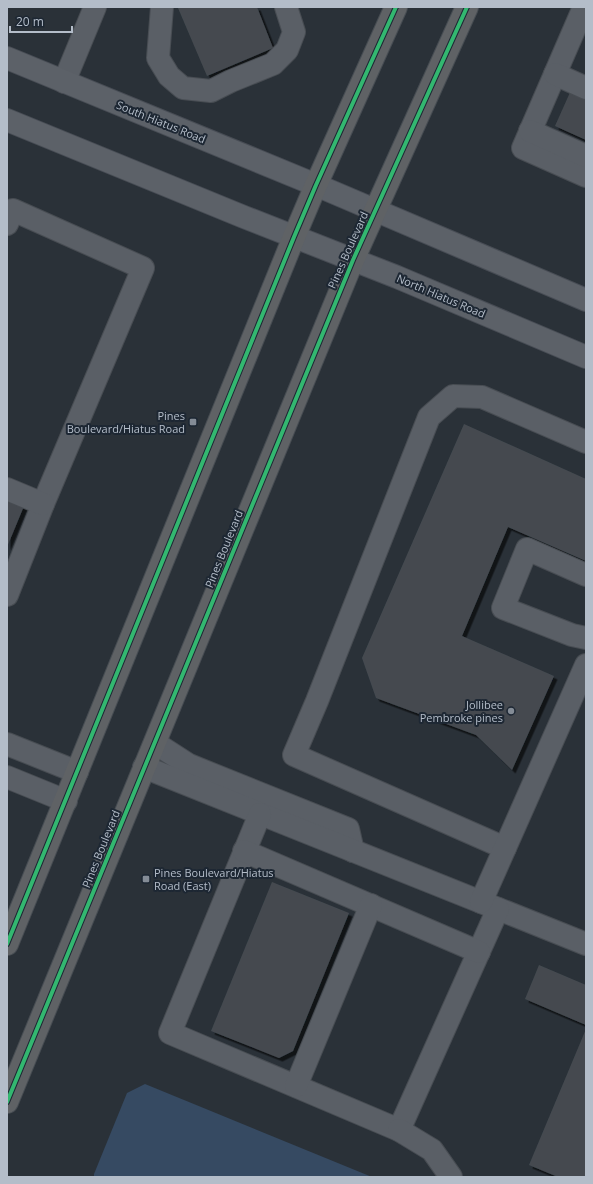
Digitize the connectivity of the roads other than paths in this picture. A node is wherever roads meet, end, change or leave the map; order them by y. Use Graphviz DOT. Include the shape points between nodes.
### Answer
graph roads {
  1 [pos="162,7"];
  2 [pos="286,7"];
  3 [pos="396,7"];
  4 [pos="467,7"];
  5 [pos="584,7"];
  6 [pos="92,8"];
  7 [pos="7,58"];
  8 [pos="555,74"];
  9 [pos="64,82"];
  10 [pos="586,88"];
  11 [pos="7,120"];
  12 [pos="527,139"];
  13 [pos="586,156"];
  14 [pos="586,176"];
  15 [pos="316,185"];
  16 [pos="375,210"];
  17 [pos="7,224"];
  18 [pos="294,237"];
  19 [pos="353,260"];
  20 [pos="586,300"];
  21 [pos="586,357"];
  22 [pos="586,442"];
  23 [pos="7,489"];
  24 [pos="42,504"];
  25 [pos="586,575"];
  26 [pos="7,595"];
  27 [pos="586,638"];
  28 [pos="586,665"];
  29 [pos="155,743"];
  30 [pos="7,744"];
  31 [pos="144,767"];
  32 [pos="77,772"];
  33 [pos="7,777"];
  34 [pos="66,801"];
  35 [pos="260,814"];
  36 [pos="505,848"];
  37 [pos="244,851"];
  38 [pos="353,851"];
  39 [pos="371,906"];
  40 [pos="489,906"];
  41 [pos="7,944"];
  42 [pos="586,944"];
  43 [pos="479,952"];
  44 [pos="296,1086"];
  45 [pos="7,1102"];
  46 [pos="399,1130"];
  47 [pos="451,1177"];
  1 -- 2 [label="lane" via="158,58 169,76 183,88 211,91 273,64 287,50 294,32"];
  3 -- 15 [label="highway"];
  4 -- 16 [label="highway, Pines Boulevard"];
  5 -- 8 [label="lane"];
  6 -- 9 [label="lane"];
  7 -- 9 [label="main road, South Hiatus Road"];
  8 -- 10 [label="lane"];
  8 -- 12 [label="lane"];
  9 -- 15 [label="main road, South Hiatus Road"];
  11 -- 18 [label="main road"];
  12 -- 13 [label="lane"];
  12 -- 14 [label="lane"];
  15 -- 16 [label="main road"];
  15 -- 18 [label="highway"];
  16 -- 19 [label="highway, Pines Boulevard"];
  16 -- 20 [label="main road"];
  17 -- 24 [label="lane" via="13,210 143,268"];
  18 -- 19 [label="main road, North Hiatus Road"];
  18 -- 32 [label="highway"];
  19 -- 21 [label="main road, North Hiatus Road"];
  19 -- 29 [label="highway, Pines Boulevard"];
  22 -- 36 [label="lane" via="482,397 453,396 429,417 294,756"];
  23 -- 24 [label="lane"];
  24 -- 26 [label="lane"];
  25 -- 27 [label="lane" via="527,549 503,608"];
  28 -- 36 [label="lane"];
  29 -- 31 [label="highway, Pines Boulevard"];
  29 -- 38 [label="lane" via="189,765 348,829"];
  30 -- 32 [label="lane"];
  31 -- 35 [label="lane"];
  31 -- 45 [label="highway, Pines Boulevard"];
  32 -- 34 [label="highway"];
  33 -- 34 [label="lane"];
  34 -- 41 [label="highway"];
  35 -- 37 [label="lane"];
  35 -- 38 [label="lane"];
  36 -- 40 [label="lane"];
  37 -- 39 [label="lane"];
  37 -- 44 [label="lane" via="170,1033"];
  38 -- 40 [label="lane"];
  39 -- 43 [label="lane"];
  39 -- 44 [label="lane"];
  40 -- 42 [label="lane"];
  40 -- 43 [label="lane"];
  43 -- 46 [label="lane"];
  44 -- 46 [label="lane"];
  46 -- 47 [label="lane" via="432,1150"];
}
